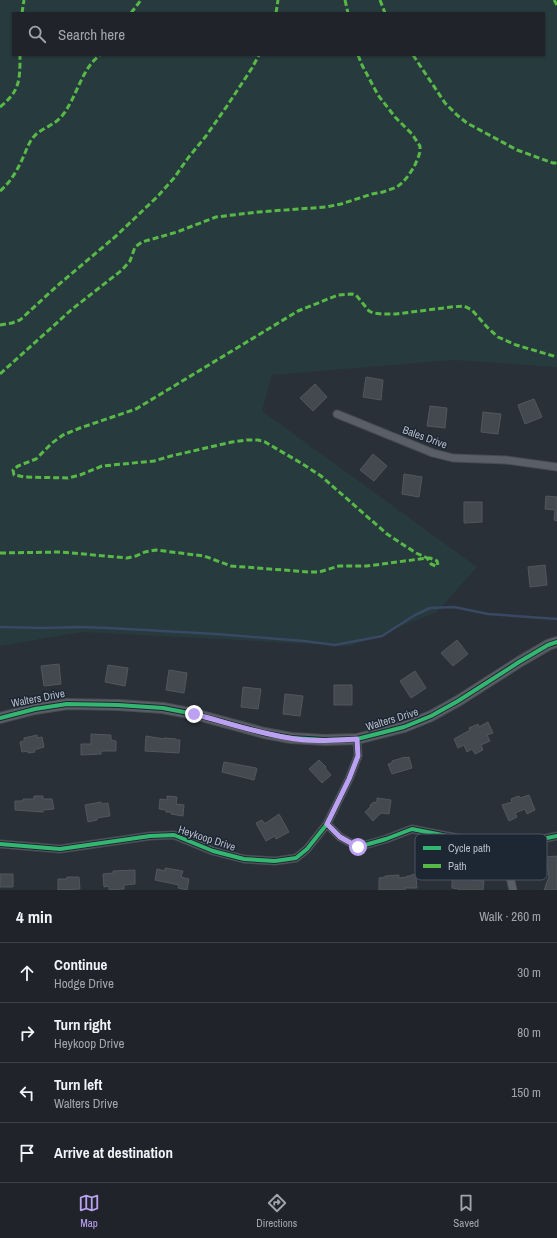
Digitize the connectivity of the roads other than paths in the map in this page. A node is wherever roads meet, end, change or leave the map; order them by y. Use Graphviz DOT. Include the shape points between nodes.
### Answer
graph roads {
  1 [pos="337,414"];
  2 [pos="557,467"];
  3 [pos="557,642"];
  4 [pos="0,718"];
  5 [pos="357,739"];
  6 [pos="327,824"];
  7 [pos="436,834"];
  8 [pos="557,836"];
  9 [pos="547,838"];
  10 [pos="0,844"];
  11 [pos="511,880"];
  12 [pos="513,890"];
  1 -- 2 [label="street, Bales Drive" via="433,453 453,458 506,460"];
  3 -- 5 [label="street, Walters Drive" via="431,716 404,727"];
  4 -- 5 [label="street, Walters Drive" via="68,704 118,705 163,708 291,738"];
  5 -- 6 [label="street, Heykoop Drive" via="358,756"];
  6 -- 7 [label="street" via="340,837 358,847 412,829"];
  6 -- 10 [label="street, Heykoop Drive" via="307,849 296,858 275,861 244,859 213,851 174,835 60,849"];
  8 -- 9 [label="street"];
  11 -- 12 [label="street"];
}
